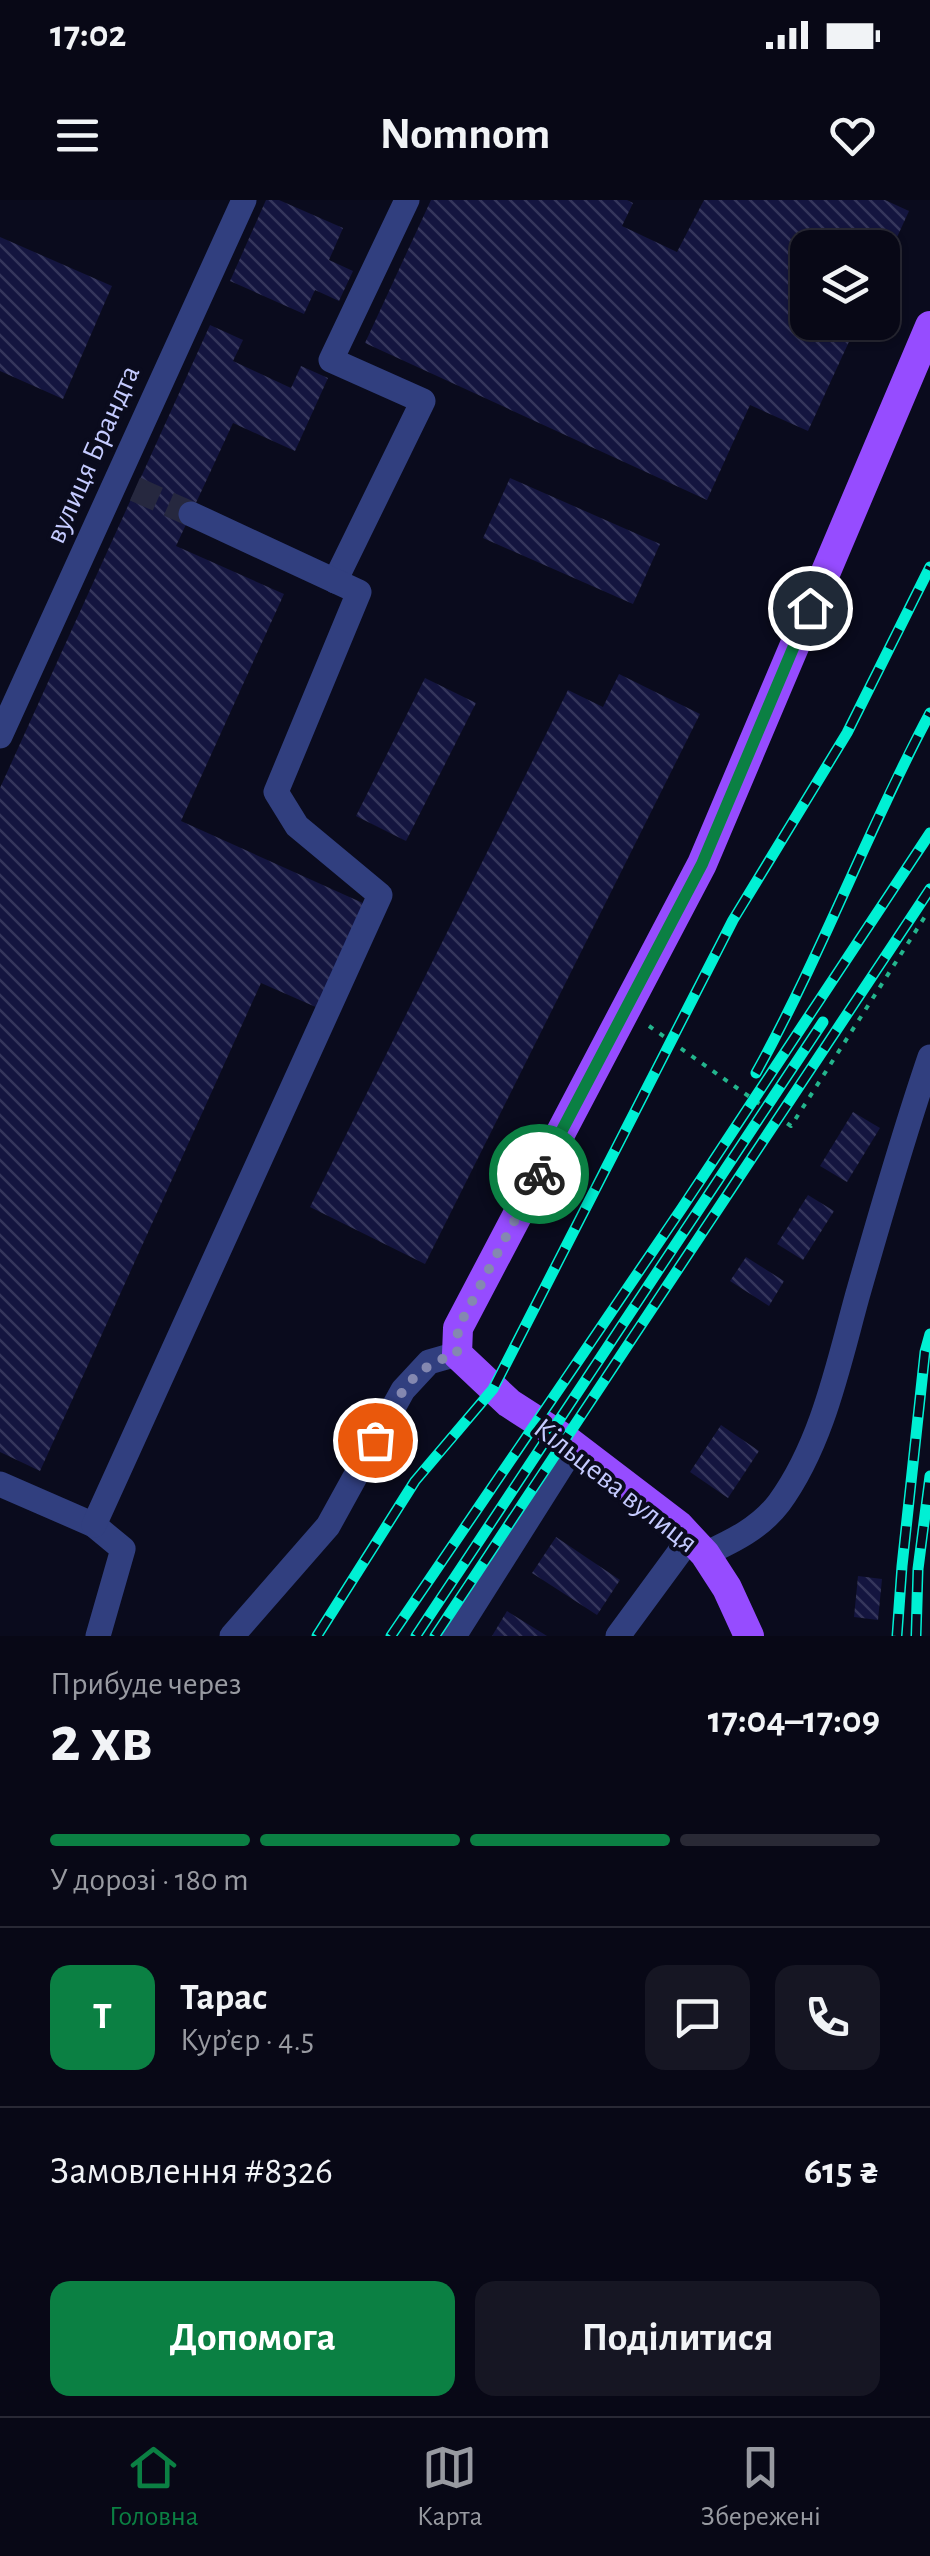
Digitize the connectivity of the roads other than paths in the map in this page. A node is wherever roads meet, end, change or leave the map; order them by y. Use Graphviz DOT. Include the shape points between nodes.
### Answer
graph roads {
  1 [pos="244,200"];
  2 [pos="408,200"];
  3 [pos="930,326"];
  4 [pos="191,514"];
  5 [pos="335,581"];
  6 [pos="0,736"];
  7 [pos="930,1057"];
  8 [pos="457,1354"];
  9 [pos="574,1446"];
  10 [pos="0,1484"];
  11 [pos="94,1525"];
  12 [pos="698,1546"];
  13 [pos="98,1636"];
  14 [pos="232,1636"];
  15 [pos="454,1636"];
  16 [pos="618,1636"];
  17 [pos="749,1636"];
  1 -- 6 [label="street, вулиця Брандта" via="126,485"];
  2 -- 5 [label="street" via="331,360 423,401"];
  3 -- 8 [label="main road" via="702,864 458,1328"];
  4 -- 5 [label="street"];
  5 -- 11 [label="street" via="359,592 276,792 297,826 380,895"];
  7 -- 12 [label="street" via="812,1442 779,1503 748,1533"];
  8 -- 9 [label="main road, Кільцева вулиця" via="508,1402"];
  8 -- 14 [label="street" via="429,1362 403,1390 328,1526"];
  9 -- 12 [label="main road, Кільцева вулиця"];
  9 -- 15 [label="street"];
  10 -- 11 [label="street"];
  11 -- 13 [label="street" via="124,1549"];
  12 -- 16 [label="street"];
  12 -- 17 [label="main road, Кільцева вулиця"];
}
